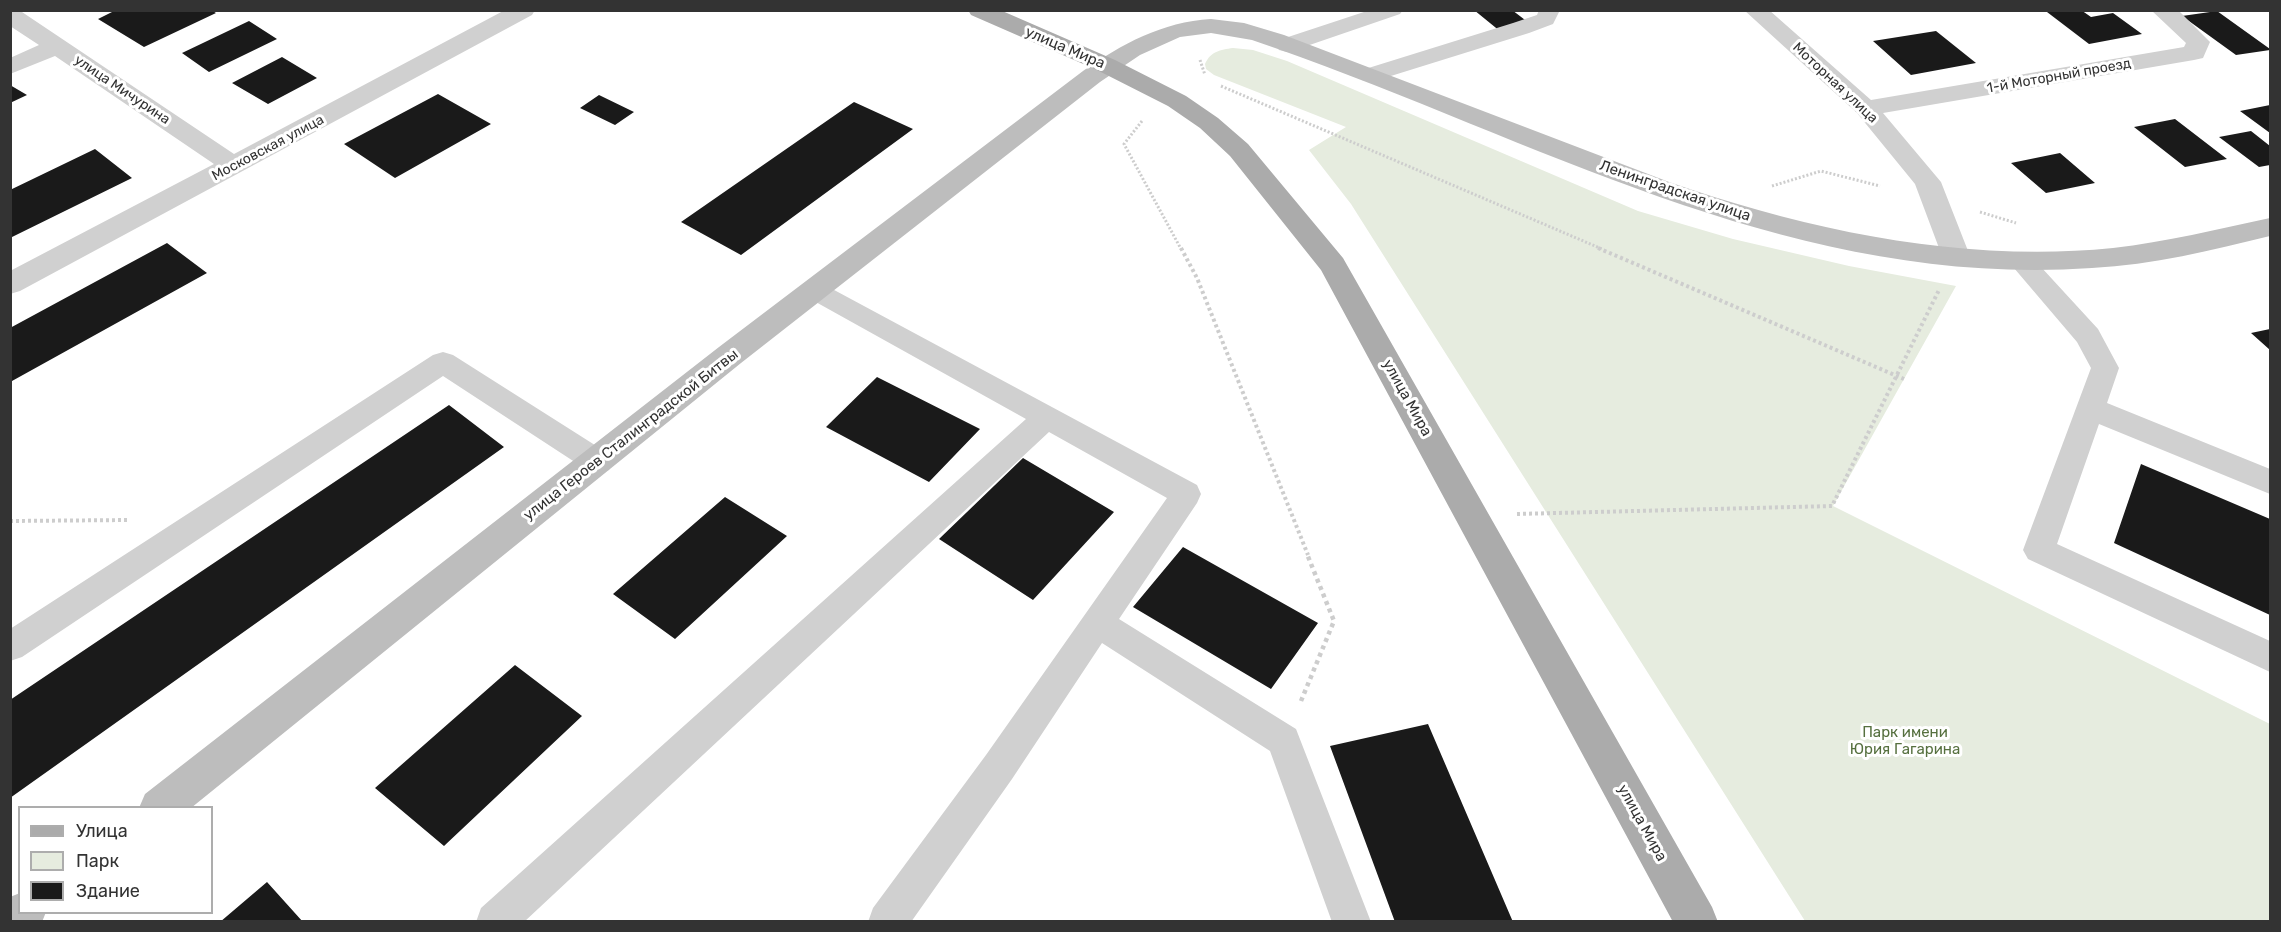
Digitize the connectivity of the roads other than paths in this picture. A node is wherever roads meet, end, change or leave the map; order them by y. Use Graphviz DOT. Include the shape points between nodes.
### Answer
graph roads {
  1 [pos="524,10"];
  2 [pos="979,10"];
  3 [pos="1393,10"];
  4 [pos="1550,10"];
  5 [pos="1755,10"];
  6 [pos="2162,10"];
  7 [pos="10,15"];
  8 [pos="1287,45"];
  9 [pos="57,46"];
  10 [pos="1107,65"];
  11 [pos="10,67"];
  12 [pos="1370,75"];
  13 [pos="1866,108"];
  14 [pos="234,166"];
  15 [pos="2271,227"];
  16 [pos="1956,256"];
  17 [pos="2021,261"];
  18 [pos="10,284"];
  19 [pos="814,290"];
  20 [pos="2090,408"];
  21 [pos="1046,418"];
  22 [pos="598,462"];
  23 [pos="2271,482"];
  24 [pos="1098,623"];
  25 [pos="10,647"];
  26 [pos="2271,657"];
  27 [pos="160,806"];
  28 [pos="495,921"];
  29 [pos="887,921"];
  30 [pos="1352,921"];
  31 [pos="1697,921"];
  1 -- 14 [label="street, Московская улица"];
  2 -- 10 [label="main road, улица Мира"];
  3 -- 8 [label="lane"];
  4 -- 12 [label="lane" via="1545,19 1521,28"];
  5 -- 13 [label="street, Моторная улица"];
  6 -- 13 [label="street, 1-й Моторный проезд" via="2198,42 2194,53"];
  7 -- 9 [label="street, улица Мичурина"];
  8 -- 10 [label="street, Ленинградская улица" via="1246,31 1192,27 1163,35"];
  8 -- 12 [label="street, Ленинградская улица"];
  9 -- 11 [label="street"];
  9 -- 14 [label="street, улица Мичурина"];
  10 -- 19 [label="street, улица Героев Сталинградской Битвы"];
  10 -- 31 [label="main road, улица Мира" via="1177,101 1209,123 1239,150 1333,265"];
  12 -- 16 [label="street, Ленинградская улица" via="1650,186 1725,211 1816,236"];
  13 -- 16 [label="street, Моторная улица" via="1928,182"];
  14 -- 18 [label="street, Московская улица"];
  15 -- 17 [label="street, Ленинградская улица" via="2160,251"];
  16 -- 17 [label="street, Ленинградская улица"];
  17 -- 20 [label="lane" via="2088,336 2105,368"];
  19 -- 21 [label="lane"];
  19 -- 22 [label="street, улица Героев Сталинградской Битвы"];
  20 -- 23 [label="lane"];
  20 -- 26 [label="lane" via="2038,550"];
  21 -- 24 [label="lane" via="1186,494"];
  21 -- 28 [label="lane"];
  22 -- 25 [label="lane" via="442,362"];
  22 -- 27 [label="street, улица Героев Сталинградской Битвы"];
  24 -- 29 [label="lane"];
  24 -- 30 [label="lane" via="1284,740"];
}
